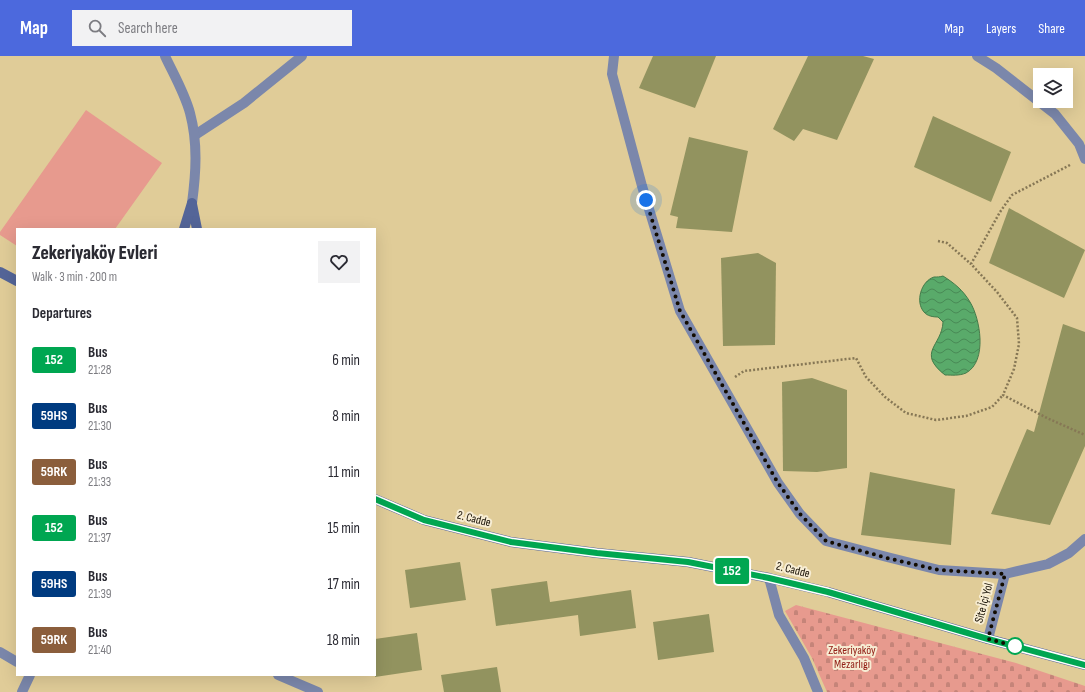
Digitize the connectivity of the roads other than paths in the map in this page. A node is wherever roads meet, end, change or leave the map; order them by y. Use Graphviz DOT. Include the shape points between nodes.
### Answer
graph roads {
  1 [pos="165,56"];
  2 [pos="302,56"];
  3 [pos="614,56"];
  4 [pos="977,56"];
  5 [pos="195,134"];
  6 [pos="1085,158"];
  7 [pos="192,203"];
  8 [pos="184,228"];
  9 [pos="197,228"];
  10 [pos="0,272"];
  11 [pos="16,280"];
  12 [pos="376,498"];
  13 [pos="1085,539"];
  14 [pos="1005,574"];
  15 [pos="769,578"];
  16 [pos="988,639"];
  17 [pos="0,652"];
  18 [pos="16,661"];
  19 [pos="1085,665"];
  20 [pos="30,676"];
  21 [pos="280,676"];
  22 [pos="22,692"];
  23 [pos="318,692"];
  24 [pos="818,692"];
  1 -- 5 [label="street" via="190,112"];
  2 -- 5 [label="street" via="244,103"];
  3 -- 14 [label="street" via="614,82 680,311 778,483 800,514 826,541 939,570"];
  4 -- 6 [label="street" via="1055,114 1079,144"];
  5 -- 7 [label="street" via="196,176"];
  7 -- 8 [label="street"];
  7 -- 9 [label="street"];
  10 -- 11 [label="street"];
  12 -- 15 [label="street, 2. Cadde" via="424,520 511,542 688,562"];
  13 -- 14 [label="street" via="1068,553 1048,564"];
  14 -- 16 [label="street, Site İçi Yol"];
  15 -- 16 [label="street, 2. Cadde" via="828,592"];
  15 -- 24 [label="street" via="779,614 804,658"];
  16 -- 19 [label="street, 2. Cadde"];
  17 -- 18 [label="street"];
  20 -- 22 [label="street"];
  21 -- 23 [label="street"];
}
